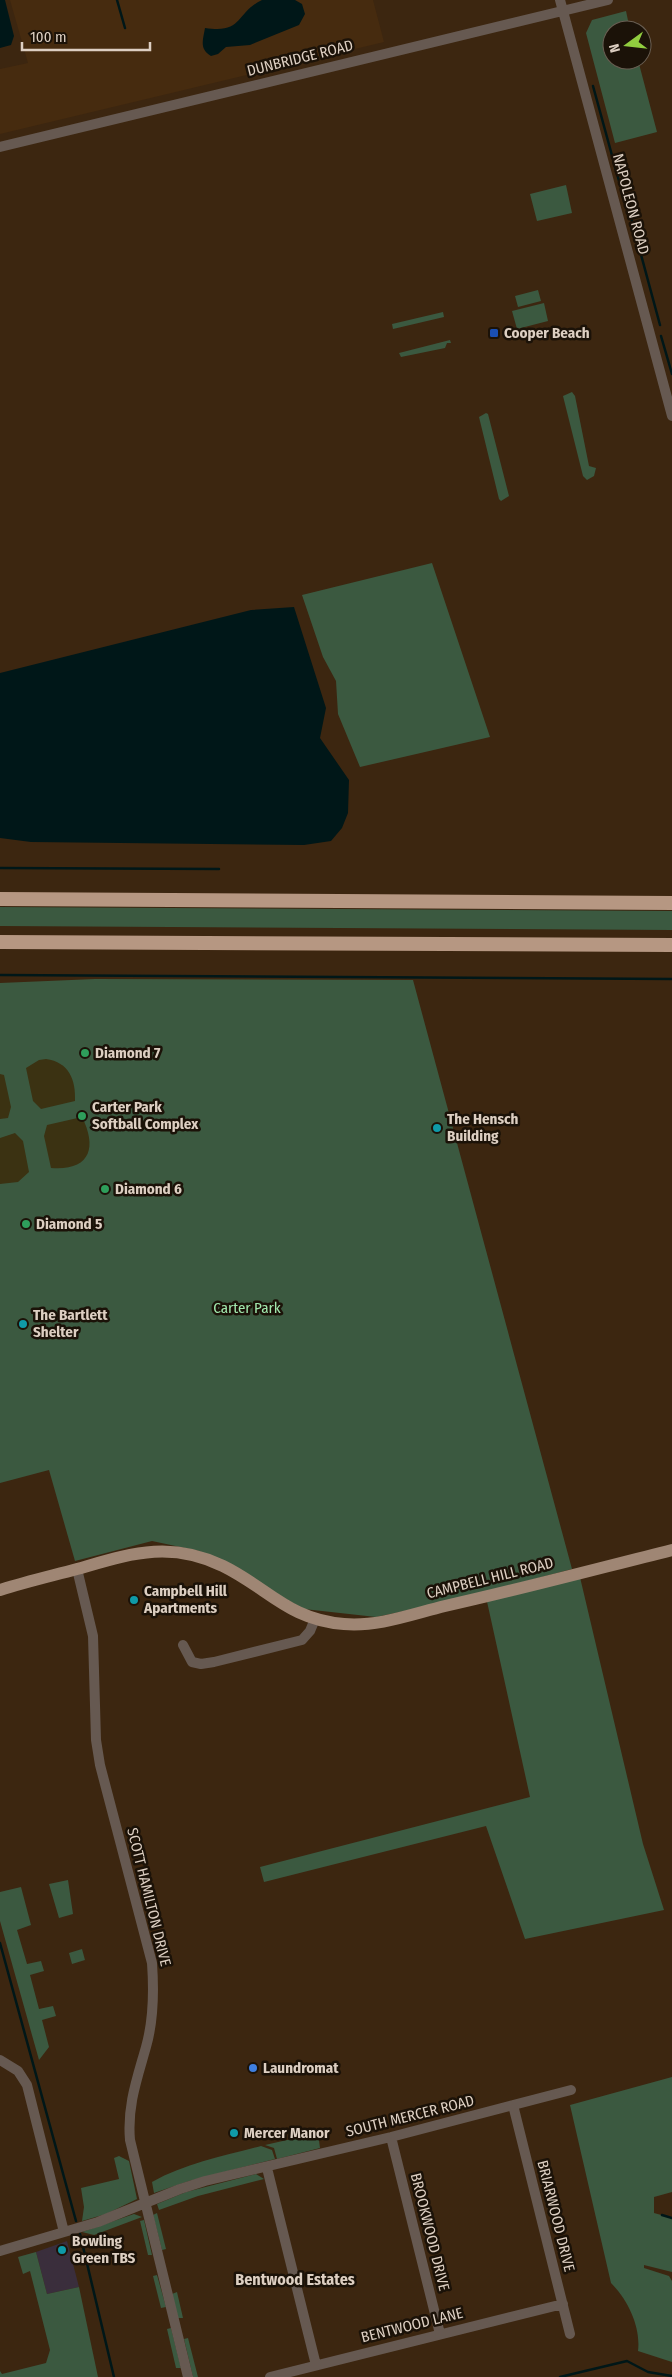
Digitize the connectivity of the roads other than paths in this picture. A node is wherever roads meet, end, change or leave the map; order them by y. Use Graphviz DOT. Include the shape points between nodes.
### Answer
graph roads {
  1 [pos="560,0"];
  2 [pos="608,0"];
  3 [pos="562,11"];
  4 [pos="0,148"];
  5 [pos="672,416"];
  6 [pos="0,899"];
  7 [pos="672,903"];
  8 [pos="0,942"];
  9 [pos="672,945"];
  10 [pos="672,1550"];
  11 [pos="77,1569"];
  12 [pos="0,1590"];
  13 [pos="314,1619"];
  14 [pos="183,1645"];
  15 [pos="0,2060"];
  16 [pos="571,2090"];
  17 [pos="513,2105"];
  18 [pos="391,2137"];
  19 [pos="267,2168"];
  20 [pos="145,2204"];
  21 [pos="64,2232"];
  22 [pos="0,2251"];
  23 [pos="563,2304"];
  24 [pos="440,2334"];
  25 [pos="570,2334"];
  26 [pos="316,2365"];
  27 [pos="188,2377"];
  28 [pos="270,2377"];
  1 -- 3 [label="street, NAPOLEON ROAD"];
  2 -- 3 [label="street, DUNBRIDGE ROAD"];
  3 -- 4 [label="street, DUNBRIDGE ROAD"];
  3 -- 5 [label="street, NAPOLEON ROAD"];
  6 -- 7 [label="highway"];
  8 -- 9 [label="highway"];
  10 -- 13 [label="main road, CAMPBELL HILL ROAD" via="385,1620 347,1624"];
  11 -- 12 [label="main road, CAMPBELL HILL ROAD"];
  11 -- 13 [label="main road, CAMPBELL HILL ROAD" via="132,1554 188,1554 224,1566 280,1603"];
  11 -- 20 [label="street, SCOTT HAMILTON DRIVE" via="93,1636 96,1740 100,1765 152,1963 152,2018 136,2075 129,2122 133,2157"];
  13 -- 14 [label="street" via="302,1640 214,1662 192,1662"];
  15 -- 21 [label="street" via="18,2071 27,2086"];
  16 -- 17 [label="street, SOUTH MERCER ROAD"];
  17 -- 18 [label="street, SOUTH MERCER ROAD"];
  17 -- 23 [label="street, BRIARWOOD DRIVE"];
  18 -- 19 [label="street, SOUTH MERCER ROAD"];
  18 -- 24 [label="street, BROOKWOOD DRIVE"];
  19 -- 20 [label="street, SOUTH MERCER ROAD" via="205,2181"];
  19 -- 26 [label="street"];
  20 -- 21 [label="street, SOUTH MERCER ROAD"];
  20 -- 27 [label="street, SCOTT HAMILTON DRIVE"];
  21 -- 22 [label="street, SOUTH MERCER ROAD"];
  23 -- 24 [label="street, BENTWOOD LANE"];
  23 -- 25 [label="street, BRIARWOOD DRIVE"];
  24 -- 26 [label="street, BENTWOOD LANE"];
  26 -- 28 [label="street, BENTWOOD LANE"];
}
